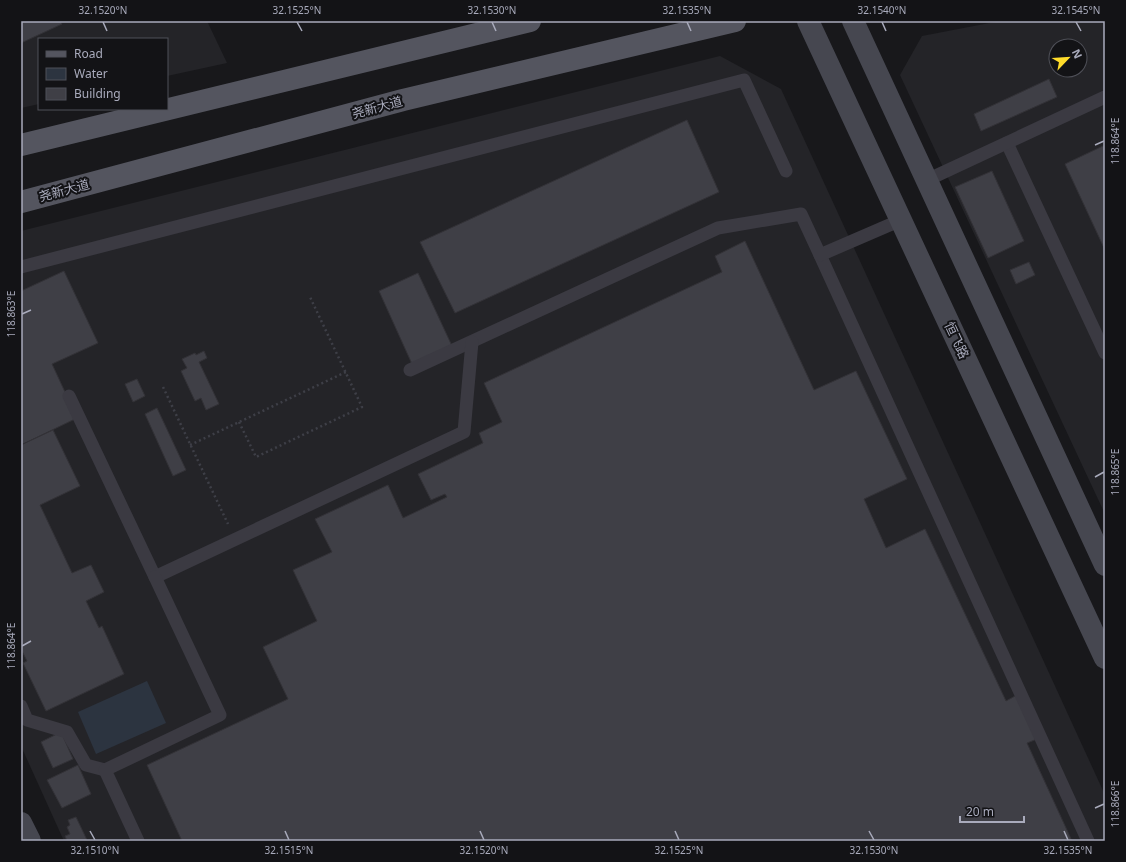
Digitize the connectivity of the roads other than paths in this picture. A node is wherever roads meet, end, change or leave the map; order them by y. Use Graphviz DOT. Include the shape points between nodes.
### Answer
graph roads {
  1 [pos="530,21"];
  2 [pos="735,21"];
  3 [pos="808,21"];
  4 [pos="854,21"];
  5 [pos="1105,97"];
  6 [pos="168,109"];
  7 [pos="165,110"];
  8 [pos="1007,143"];
  9 [pos="21,145"];
  10 [pos="786,171"];
  11 [pos="927,180"];
  12 [pos="21,202"];
  13 [pos="901,220"];
  14 [pos="820,256"];
  15 [pos="21,266"];
  16 [pos="472,342"];
  17 [pos="1105,353"];
  18 [pos="410,370"];
  19 [pos="69,396"];
  20 [pos="1105,565"];
  21 [pos="155,577"];
  22 [pos="1105,658"];
  23 [pos="21,706"];
  24 [pos="105,770"];
  25 [pos="21,823"];
  26 [pos="30,841"];
  27 [pos="138,841"];
  28 [pos="1088,841"];
  1 -- 6 [label="main road"];
  2 -- 12 [label="main road, 尧新大道" via="403,100"];
  3 -- 13 [label="main road, 恒飞路"];
  4 -- 11 [label="main road"];
  5 -- 8 [label="lane"];
  7 -- 9 [label="main road"];
  8 -- 11 [label="lane"];
  8 -- 17 [label="lane"];
  10 -- 15 [label="lane" via="744,80"];
  11 -- 20 [label="main road"];
  13 -- 14 [label="lane"];
  13 -- 22 [label="main road, 恒飞路"];
  14 -- 16 [label="lane" via="802,214 718,228"];
  14 -- 28 [label="lane"];
  16 -- 18 [label="lane"];
  16 -- 21 [label="lane" via="464,432"];
  19 -- 21 [label="lane"];
  21 -- 24 [label="lane" via="220,715"];
  23 -- 24 [label="lane" via="27,720 67,732 86,765"];
  24 -- 27 [label="lane"];
  25 -- 26 [label="main road"];
}
